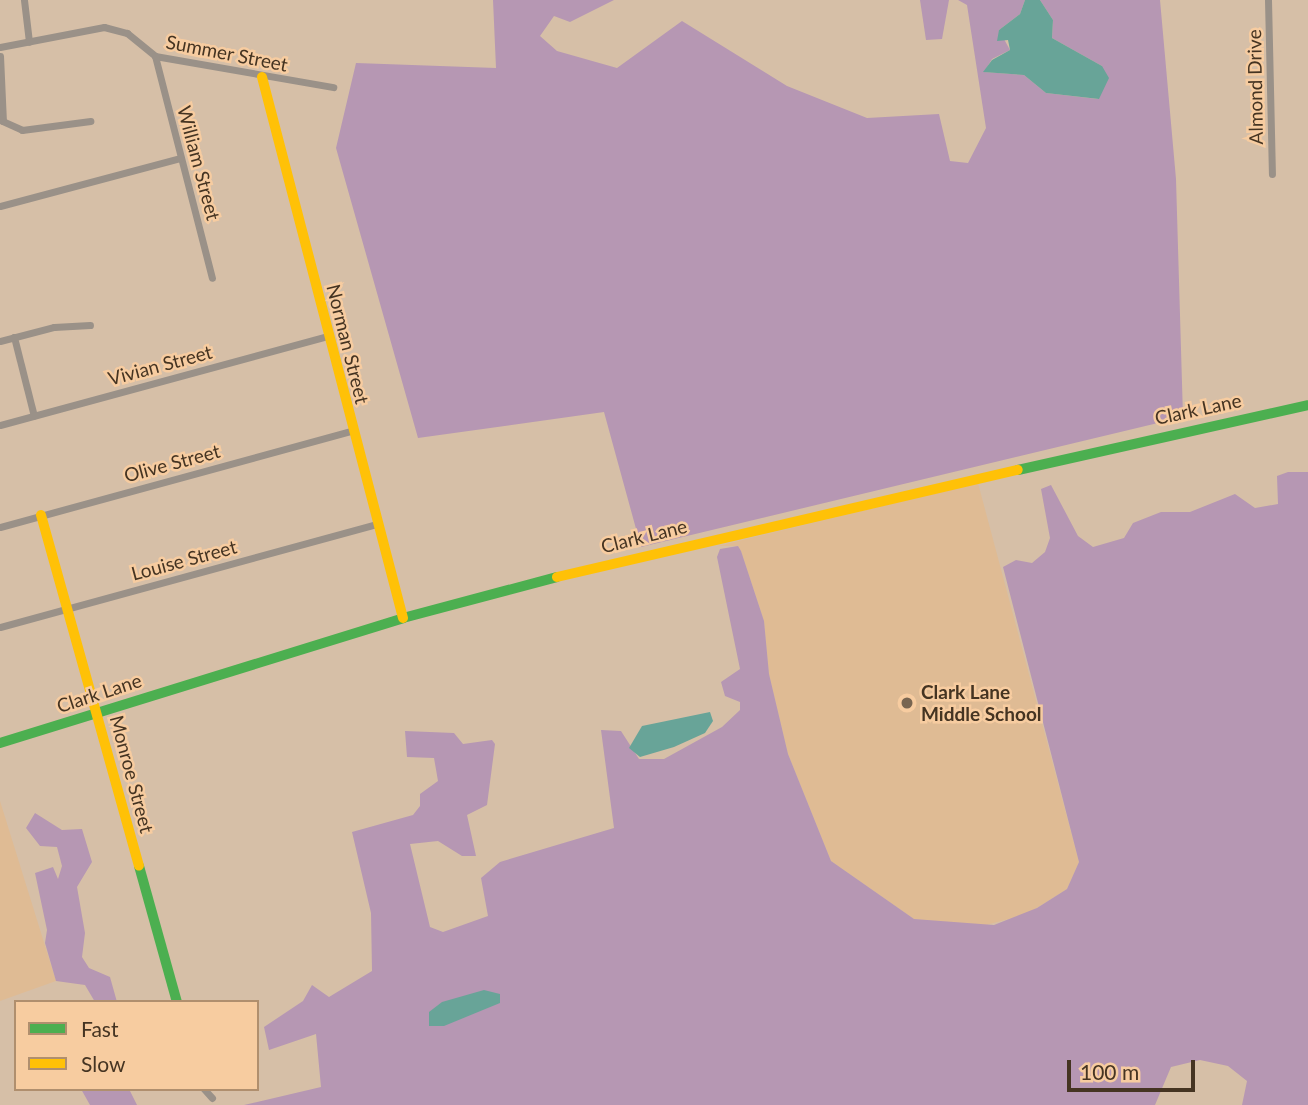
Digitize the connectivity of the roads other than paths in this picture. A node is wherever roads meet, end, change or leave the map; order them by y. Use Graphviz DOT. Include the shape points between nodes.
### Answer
graph roads {
  1 [pos="23,0"];
  2 [pos="1268,0"];
  3 [pos="29,42"];
  4 [pos="0,47"];
  5 [pos="0,56"];
  6 [pos="155,56"];
  7 [pos="262,77"];
  8 [pos="333,87"];
  9 [pos="1,120"];
  10 [pos="90,121"];
  11 [pos="181,158"];
  12 [pos="1272,174"];
  13 [pos="0,206"];
  14 [pos="212,278"];
  15 [pos="90,325"];
  16 [pos="328,336"];
  17 [pos="14,337"];
  18 [pos="0,341"];
  19 [pos="1308,405"];
  20 [pos="34,416"];
  21 [pos="0,425"];
  22 [pos="352,431"];
  23 [pos="41,515"];
  24 [pos="376,524"];
  25 [pos="0,527"];
  26 [pos="68,608"];
  27 [pos="403,618"];
  28 [pos="0,627"];
  29 [pos="97,711"];
  30 [pos="0,743"];
  31 [pos="176,1000"];
  32 [pos="206,1091"];
  33 [pos="212,1098"];
  1 -- 3 [label="street"];
  2 -- 12 [label="street, Almond Drive"];
  3 -- 4 [label="street, Summer Street"];
  3 -- 6 [label="street, Summer Street" via="104,27 127,33"];
  5 -- 9 [label="street"];
  6 -- 7 [label="street, Summer Street"];
  6 -- 11 [label="street, William Street"];
  7 -- 8 [label="street, Summer Street"];
  7 -- 16 [label="main road, Norman Street"];
  9 -- 10 [label="street" via="22,130"];
  11 -- 13 [label="street"];
  11 -- 14 [label="street, William Street"];
  15 -- 17 [label="street"];
  16 -- 20 [label="street, Vivian Street"];
  16 -- 22 [label="main road, Norman Street"];
  17 -- 18 [label="street"];
  17 -- 20 [label="street"];
  19 -- 27 [label="main road, Clark Lane" via="847,505"];
  20 -- 21 [label="street, Vivian Street"];
  22 -- 23 [label="street, Olive Street"];
  22 -- 24 [label="main road, Norman Street"];
  23 -- 25 [label="street, Olive Street"];
  23 -- 26 [label="main road, Monroe Street"];
  24 -- 26 [label="street, Louise Street"];
  24 -- 27 [label="main road, Norman Street"];
  26 -- 28 [label="street, Louise Street"];
  26 -- 29 [label="main road, Monroe Street"];
  27 -- 29 [label="main road, Clark Lane"];
  29 -- 30 [label="main road, Clark Lane"];
  29 -- 31 [label="main road, Monroe Street"];
  32 -- 33 [label="street"];
}
